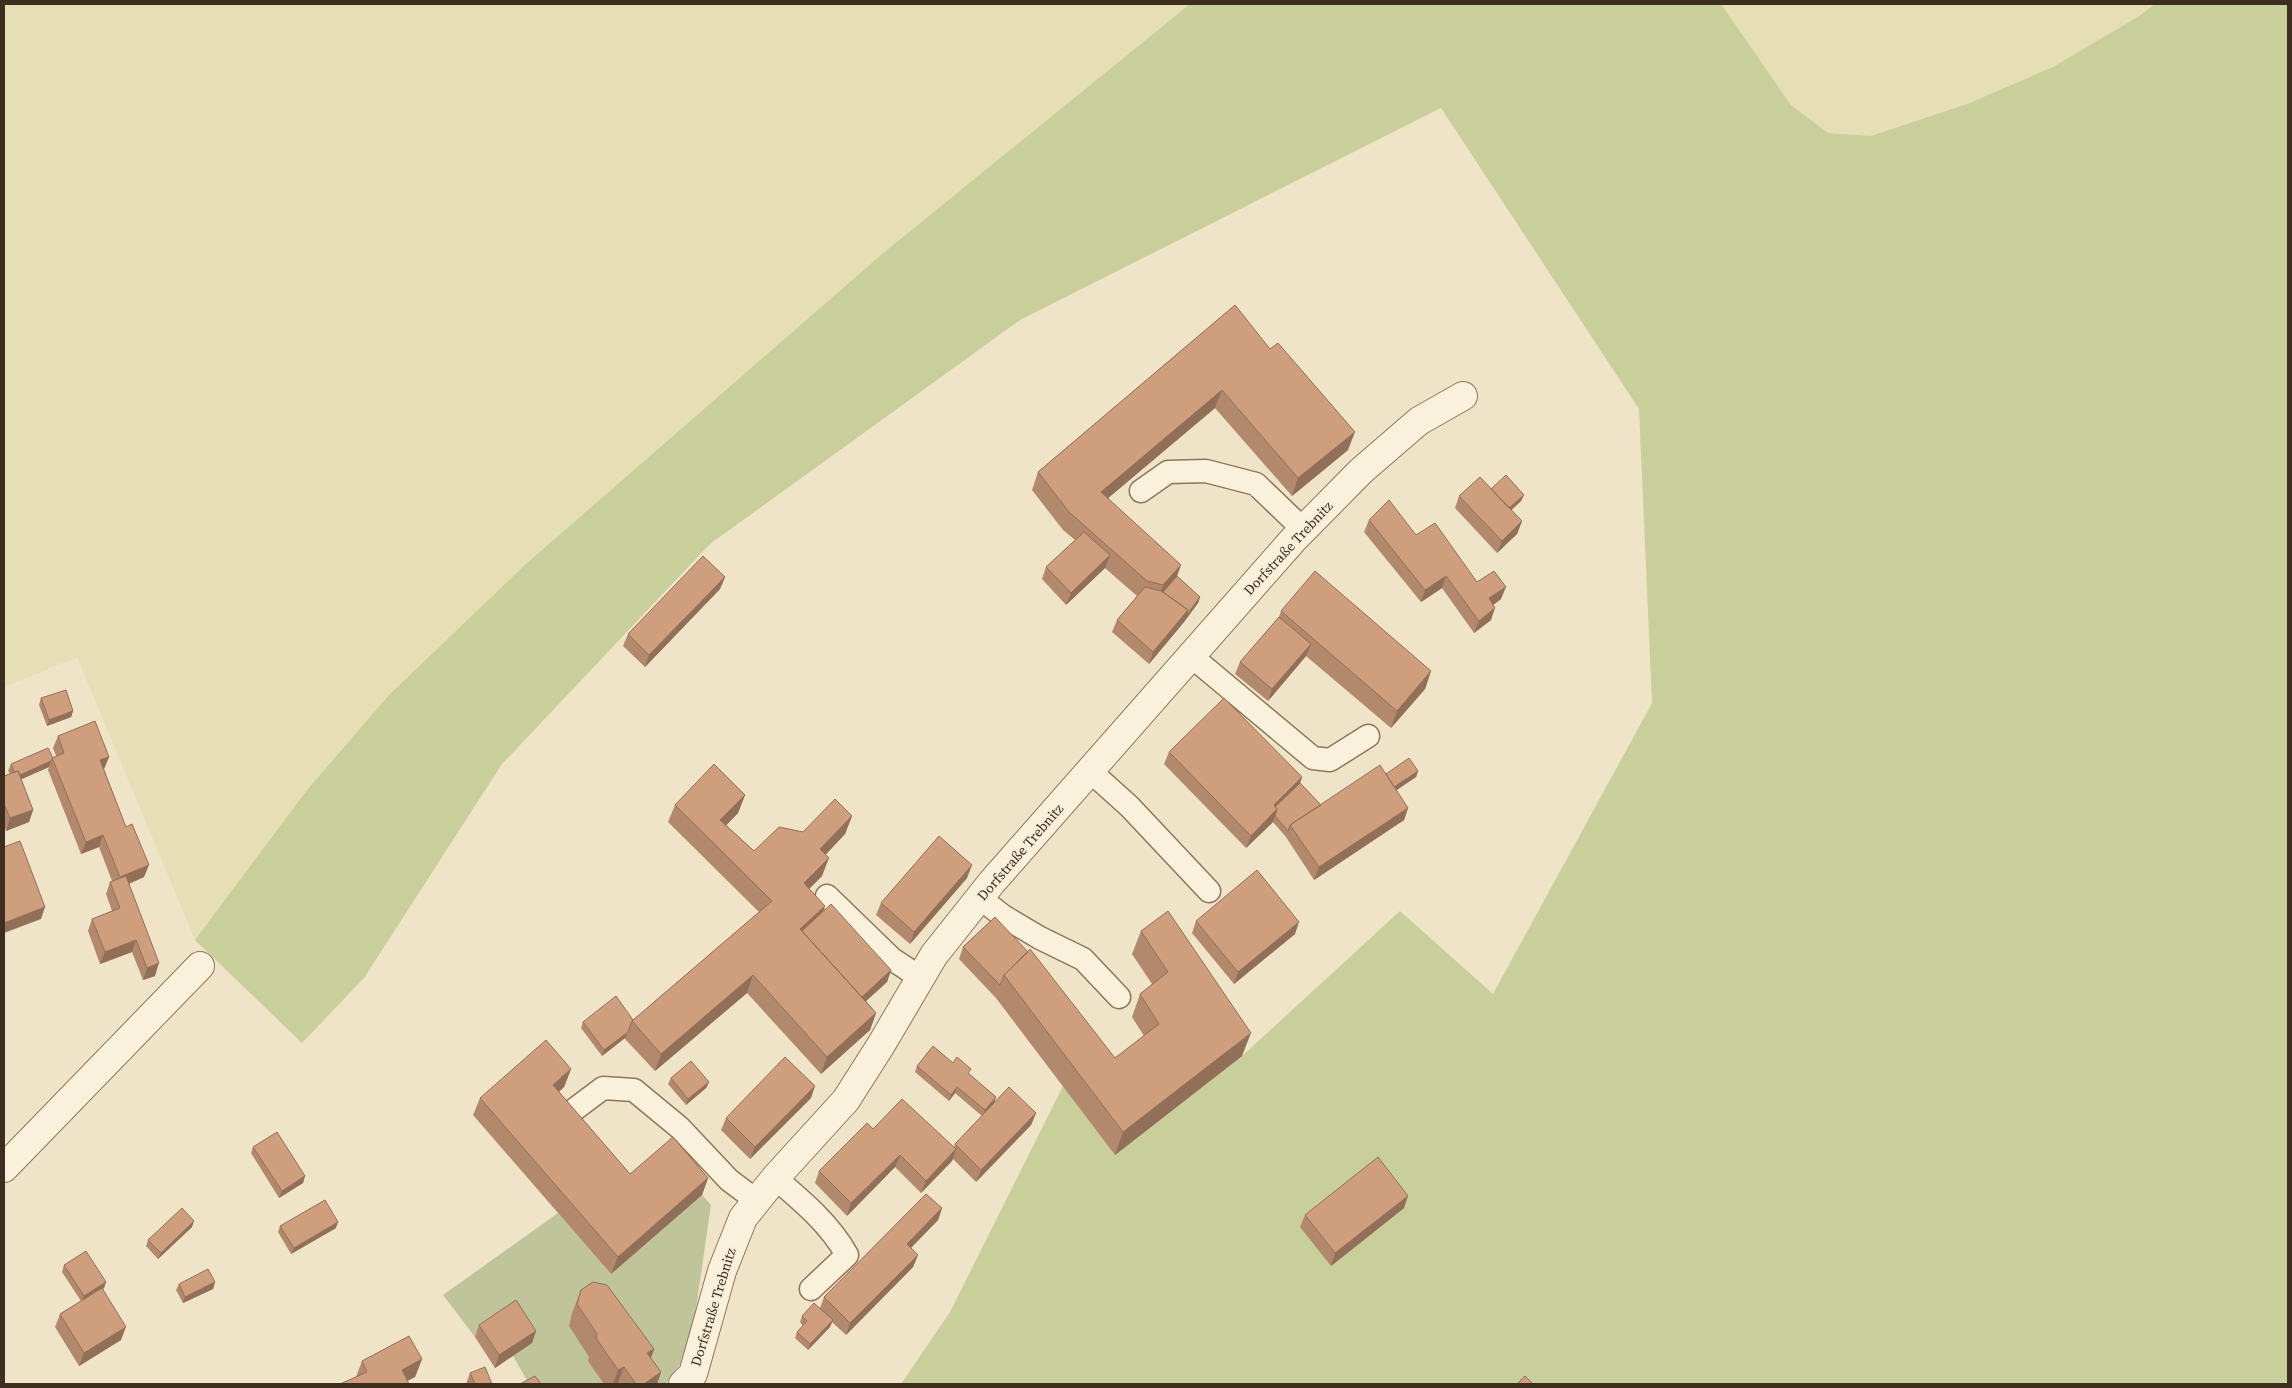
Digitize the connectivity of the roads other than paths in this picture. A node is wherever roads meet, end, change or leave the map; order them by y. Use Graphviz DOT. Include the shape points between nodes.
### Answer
graph roads {
  1 [pos="1463,396"];
  2 [pos="1141,491"];
  3 [pos="1304,530"];
  4 [pos="1192,656"];
  5 [pos="1368,736"];
  6 [pos="1090,771"];
  7 [pos="1209,891"];
  8 [pos="827,896"];
  9 [pos="980,898"];
  10 [pos="200,966"];
  11 [pos="921,978"];
  12 [pos="1119,997"];
  13 [pos="575,1109"];
  14 [pos="4,1168"];
  15 [pos="774,1178"];
  16 [pos="757,1201"];
  17 [pos="811,1289"];
  18 [pos="683,1384"];
  1 -- 3 [label="street, Dorfstraße Trebnitz" via="1419,421 1361,471"];
  2 -- 3 [label="lane" via="1168,472 1206,470 1256,484"];
  3 -- 4 [label="street, Dorfstraße Trebnitz"];
  4 -- 5 [label="lane" via="1313,758 1330,760"];
  4 -- 6 [label="street, Dorfstraße Trebnitz"];
  6 -- 7 [label="lane" via="1129,806"];
  6 -- 9 [label="street, Dorfstraße Trebnitz"];
  8 -- 11 [label="lane" via="892,959"];
  9 -- 11 [label="street, Dorfstraße Trebnitz" via="934,955"];
  9 -- 12 [label="lane" via="1040,938 1083,959"];
  10 -- 14 [label="street"];
  11 -- 15 [label="street, Dorfstraße Trebnitz" via="846,1100"];
  13 -- 16 [label="lane" via="603,1088 634,1090 680,1128 729,1180"];
  15 -- 16 [label="street, Dorfstraße Trebnitz"];
  15 -- 17 [label="lane" via="837,1238 846,1255"];
  16 -- 18 [label="street, Dorfstraße Trebnitz" via="744,1218 722,1271 693,1374"];
}
